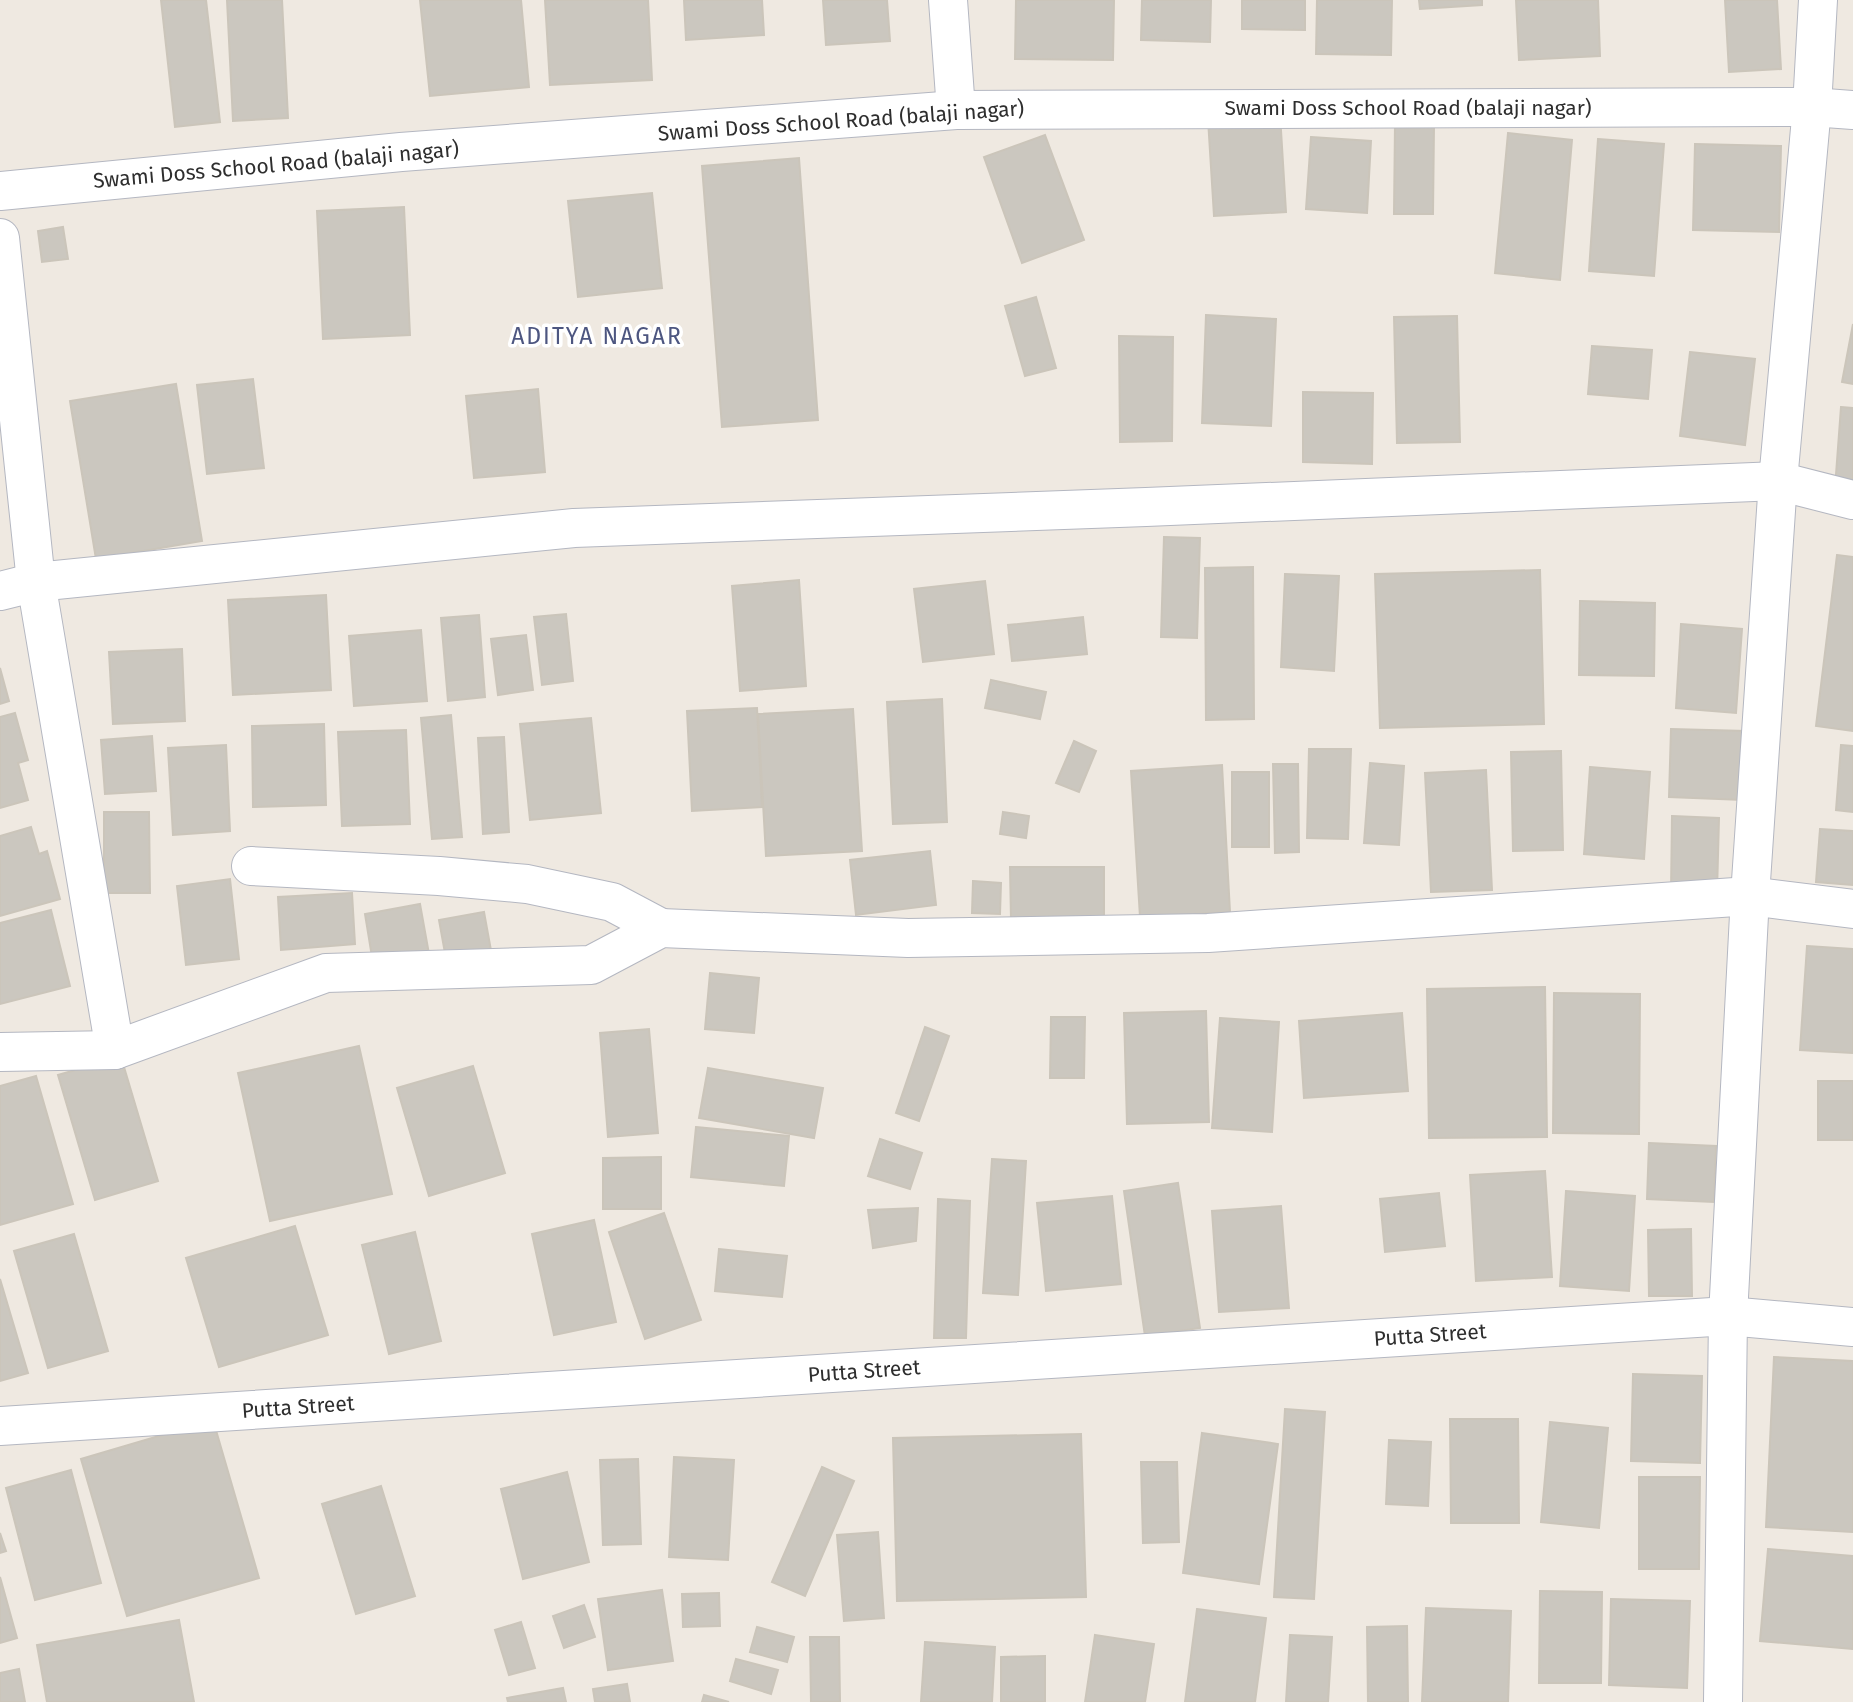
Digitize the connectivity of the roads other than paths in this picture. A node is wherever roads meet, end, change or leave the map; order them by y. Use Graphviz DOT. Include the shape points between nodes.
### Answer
graph roads {
  1 [pos="948,0"];
  2 [pos="1818,0"];
  3 [pos="1812,107"];
  4 [pos="956,110"];
  5 [pos="1853,110"];
  6 [pos="0,191"];
  7 [pos="0,238"];
  8 [pos="1778,481"];
  9 [pos="1853,500"];
  10 [pos="36,582"];
  11 [pos="0,591"];
  12 [pos="251,866"];
  13 [pos="1750,896"];
  14 [pos="1853,909"];
  15 [pos="661,928"];
  16 [pos="115,1050"];
  17 [pos="0,1052"];
  18 [pos="1728,1315"];
  19 [pos="1853,1327"];
  20 [pos="0,1426"];
  21 [pos="1723,1702"];
  1 -- 4 [label="street"];
  2 -- 3 [label="street"];
  3 -- 4 [label="street, Swami Doss School Road (balaji nagar)"];
  3 -- 5 [label="street, Swami Doss School Road (balaji nagar)"];
  3 -- 8 [label="street"];
  4 -- 6 [label="street, Swami Doss School Road (balaji nagar)" via="401,152"];
  7 -- 10 [label="street"];
  8 -- 9 [label="street"];
  8 -- 10 [label="street" via="574,528"];
  8 -- 13 [label="street"];
  10 -- 11 [label="street"];
  10 -- 16 [label="street"];
  12 -- 15 [label="street" via="527,884 612,902"];
  13 -- 14 [label="street"];
  13 -- 15 [label="street" via="1208,933 908,938"];
  13 -- 18 [label="street"];
  15 -- 16 [label="street" via="591,965 326,973"];
  16 -- 17 [label="street"];
  18 -- 19 [label="street, Putta Street"];
  18 -- 20 [label="street, Putta Street"];
  18 -- 21 [label="street"];
}
